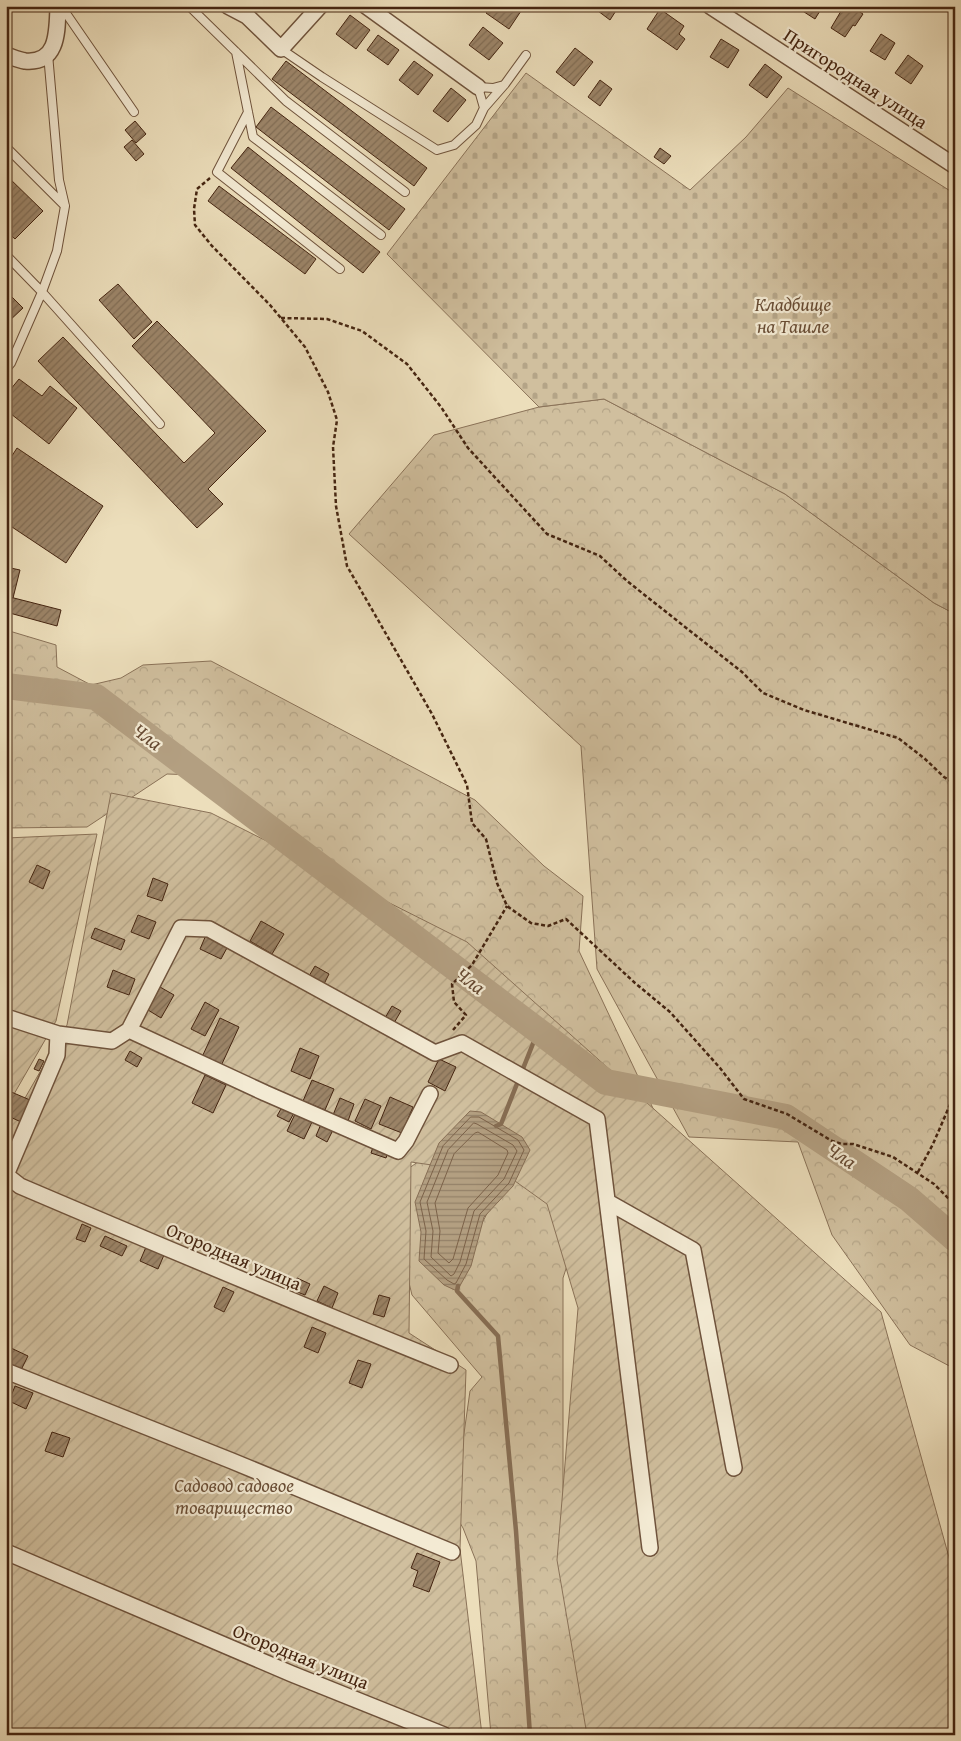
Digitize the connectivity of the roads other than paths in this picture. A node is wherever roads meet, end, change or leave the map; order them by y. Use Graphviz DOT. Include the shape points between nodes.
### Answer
graph roads {
  1 [pos="59,6"];
  2 [pos="189,6"];
  3 [pos="228,6"];
  4 [pos="320,6"];
  5 [pos="366,6"];
  6 [pos="710,6"];
  7 [pos="281,49"];
  8 [pos="236,52"];
  9 [pos="48,54"];
  10 [pos="6,55"];
  11 [pos="526,55"];
  12 [pos="505,84"];
  13 [pos="478,87"];
  14 [pos="484,108"];
  15 [pos="134,112"];
  16 [pos="248,112"];
  17 [pos="6,147"];
  18 [pos="955,166"];
  19 [pos="405,192"];
  20 [pos="65,206"];
  21 [pos="381,235"];
  22 [pos="6,255"];
  23 [pos="340,269"];
  24 [pos="42,292"];
  25 [pos="6,368"];
  26 [pos="160,424"];
  27 [pos="6,1016"];
  28 [pos="129,1030"];
  29 [pos="58,1034"];
  30 [pos="430,1094"];
  31 [pos="6,1175"];
  32 [pos="608,1202"];
  33 [pos="450,1365"];
  34 [pos="6,1371"];
  35 [pos="734,1468"];
  36 [pos="650,1548"];
  37 [pos="6,1552"];
  38 [pos="452,1552"];
  39 [pos="444,1735"];
  1 -- 9 [label="street" via="55,44"];
  1 -- 15 [label="lane"];
  2 -- 8 [label="lane"];
  3 -- 7 [label="street" via="247,16"];
  4 -- 7 [label="street"];
  5 -- 13 [label="street"];
  6 -- 18 [label="street, Пригородная улица"];
  7 -- 14 [label="lane" via="437,150 454,145 476,125"];
  8 -- 16 [label="lane"];
  8 -- 19 [label="lane" via="286,101"];
  9 -- 10 [label="street" via="25,61"];
  9 -- 20 [label="lane" via="59,180"];
  11 -- 12 [label="lane"];
  12 -- 13 [label="lane" via="493,88"];
  12 -- 14 [label="lane"];
  13 -- 14 [label="lane"];
  16 -- 21 [label="lane" via="253,137"];
  16 -- 23 [label="lane" via="217,172"];
  17 -- 20 [label="lane"];
  20 -- 24 [label="lane" via="57,251"];
  22 -- 24 [label="lane"];
  24 -- 25 [label="lane"];
  24 -- 26 [label="lane"];
  27 -- 29 [label="street"];
  28 -- 29 [label="street" via="112,1041"];
  28 -- 30 [label="street" via="398,1150"];
  28 -- 32 [label="street" via="181,928 209,929 435,1053 462,1043 597,1119"];
  29 -- 31 [label="street, Огородная улица" via="58,1055"];
  31 -- 33 [label="street, Огородная улица" via="20,1186 138,1237"];
  32 -- 35 [label="street" via="693,1250"];
  32 -- 36 [label="street"];
  34 -- 38 [label="street"];
  37 -- 39 [label="street, Огородная улица"];
}
